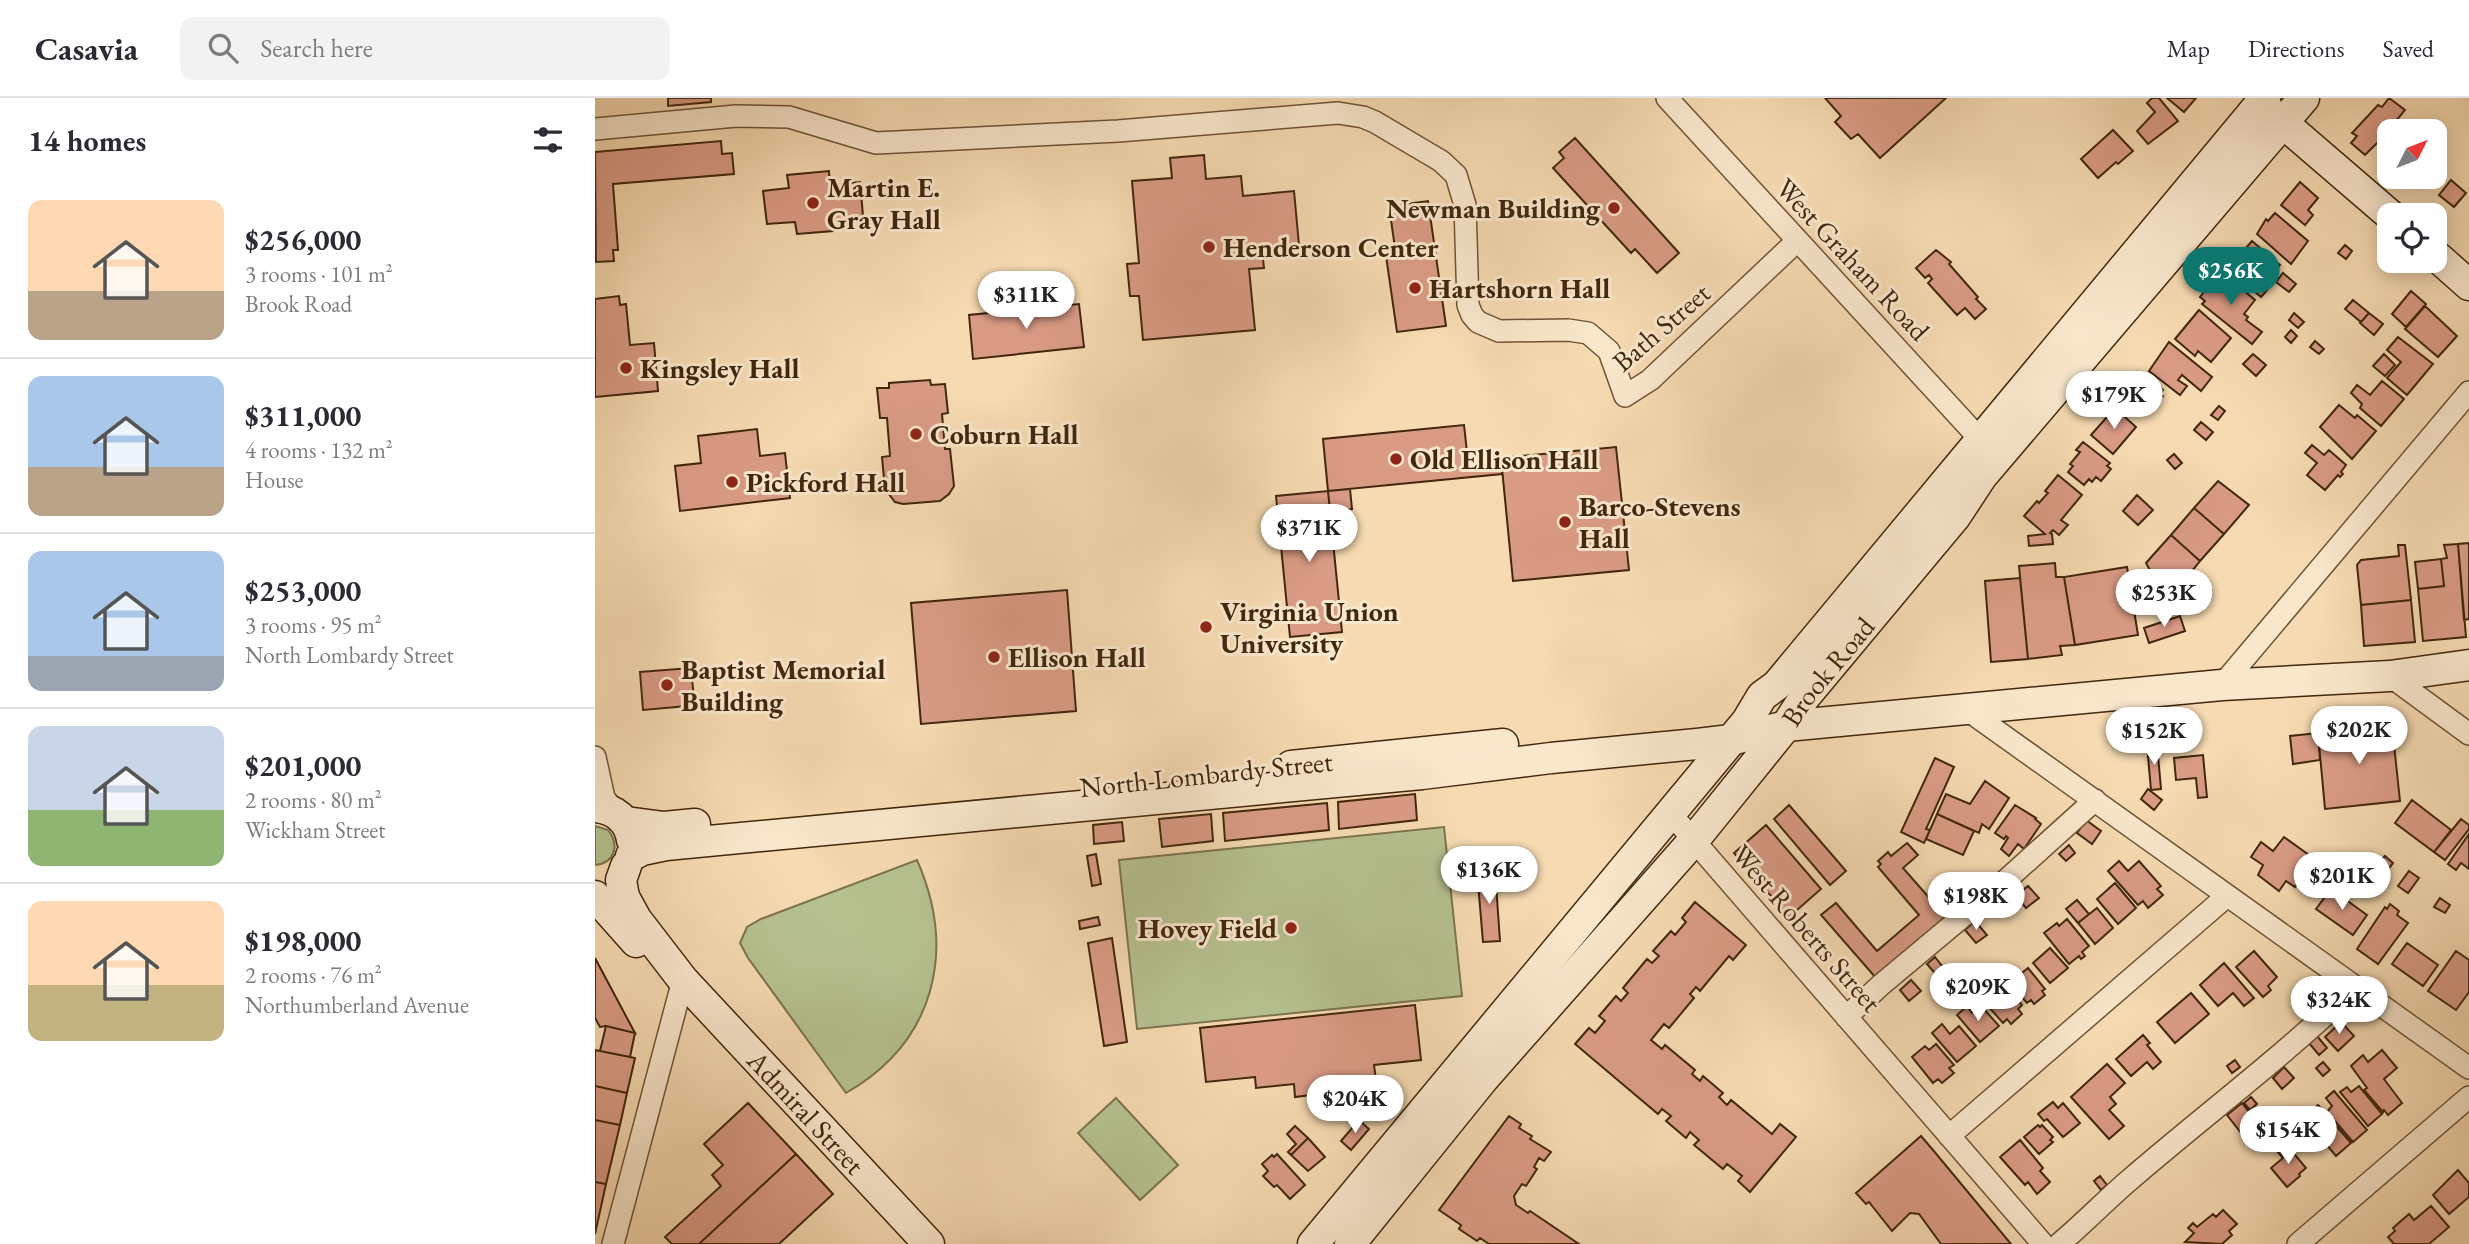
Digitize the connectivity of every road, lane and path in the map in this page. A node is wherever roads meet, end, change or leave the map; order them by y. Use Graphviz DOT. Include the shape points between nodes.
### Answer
graph roads {
  1 [pos="1667,98"];
  2 [pos="2304,98"];
  3 [pos="2266,106"];
  4 [pos="595,128"];
  5 [pos="2377,204"];
  6 [pos="1797,241"];
  7 [pos="2447,266"];
  8 [pos="2469,285"];
  9 [pos="2469,393"];
  10 [pos="1989,449"];
  11 [pos="2469,665"];
  12 [pos="2390,676"];
  13 [pos="2222,685"];
  14 [pos="1966,709"];
  15 [pos="1786,726"];
  16 [pos="1739,730"];
  17 [pos="2469,734"];
  18 [pos="595,757"];
  19 [pos="2095,800"];
  20 [pos="613,814"];
  21 [pos="1671,814"];
  22 [pos="1693,840"];
  23 [pos="629,861"];
  24 [pos="595,881"];
  25 [pos="595,896"];
  26 [pos="2227,896"];
  27 [pos="683,979"];
  28 [pos="2355,987"];
  29 [pos="1846,1017"];
  30 [pos="2469,1068"];
  31 [pos="2469,1097"];
  32 [pos="1949,1136"];
  33 [pos="613,1244"];
  34 [pos="929,1244"];
  35 [pos="1313,1244"];
  36 [pos="1350,1244"];
  37 [pos="2043,1244"];
  38 [pos="2059,1244"];
  39 [pos="2298,1244"];
  1 -- 6 [label="street, West Graham Road"];
  2 -- 3 [label="main road, Brook Road"];
  3 -- 5 [label="main road"];
  3 -- 10 [label="main road, Brook Road"];
  4 -- 6 [label="street, Bath Street" via="736,116 789,117 876,143 1118,131 1338,113 1363,117 1441,161 1456,175 1465,205 1467,294 1472,315 1499,331 1588,334 1609,351 1625,396 1650,380"];
  6 -- 10 [label="street, West Graham Road"];
  7 -- 8 [label="main road"];
  9 -- 13 [label="street"];
  10 -- 15 [label="main road, Brook Road" via="1982,476 1955,517 1804,698"];
  10 -- 16 [label="main road, Brook Road" via="1777,685 1762,696"];
  11 -- 12 [label="main road, North Lombardy Street"];
  12 -- 13 [label="main road, North Lombardy Street"];
  12 -- 17 [label="street"];
  13 -- 14 [label="main road, North Lombardy Street"];
  14 -- 15 [label="main road, North Lombardy Street"];
  14 -- 19 [label="street"];
  15 -- 16 [label="main road, North Lombardy Street"];
  15 -- 22 [label="main road, Brook Road"];
  16 -- 20 [label="main road, North Lombardy Street" via="664,827"];
  16 -- 21 [label="main road, Brook Road"];
  16 -- 23 [label="main road, North Lombardy Street" via="1422,774 666,845 642,850"];
  18 -- 20 [label="street" via="604,798"];
  19 -- 26 [label="street"];
  19 -- 29 [label="street"];
  20 -- 23 [label="main road, Admiral Street" via="631,832"];
  21 -- 22 [label="street, West Roberts Street"];
  21 -- 35 [label="main road, Brook Road"];
  22 -- 29 [label="street, West Roberts Street"];
  22 -- 36 [label="main road, Brook Road" via="1484,1078"];
  23 -- 24 [label="main road, North Lombardy Street" via="618,874"];
  23 -- 27 [label="main road, Admiral Street" via="621,880 624,897"];
  25 -- 27 [label="main road, Admiral Street" via="642,947"];
  26 -- 28 [label="street"];
  26 -- 32 [label="street"];
  27 -- 33 [label="street"];
  27 -- 34 [label="main road, Admiral Street"];
  28 -- 30 [label="street"];
  28 -- 38 [label="street"];
  29 -- 32 [label="street, West Roberts Street"];
  31 -- 39 [label="street"];
  32 -- 37 [label="street, West Roberts Street"];
}
